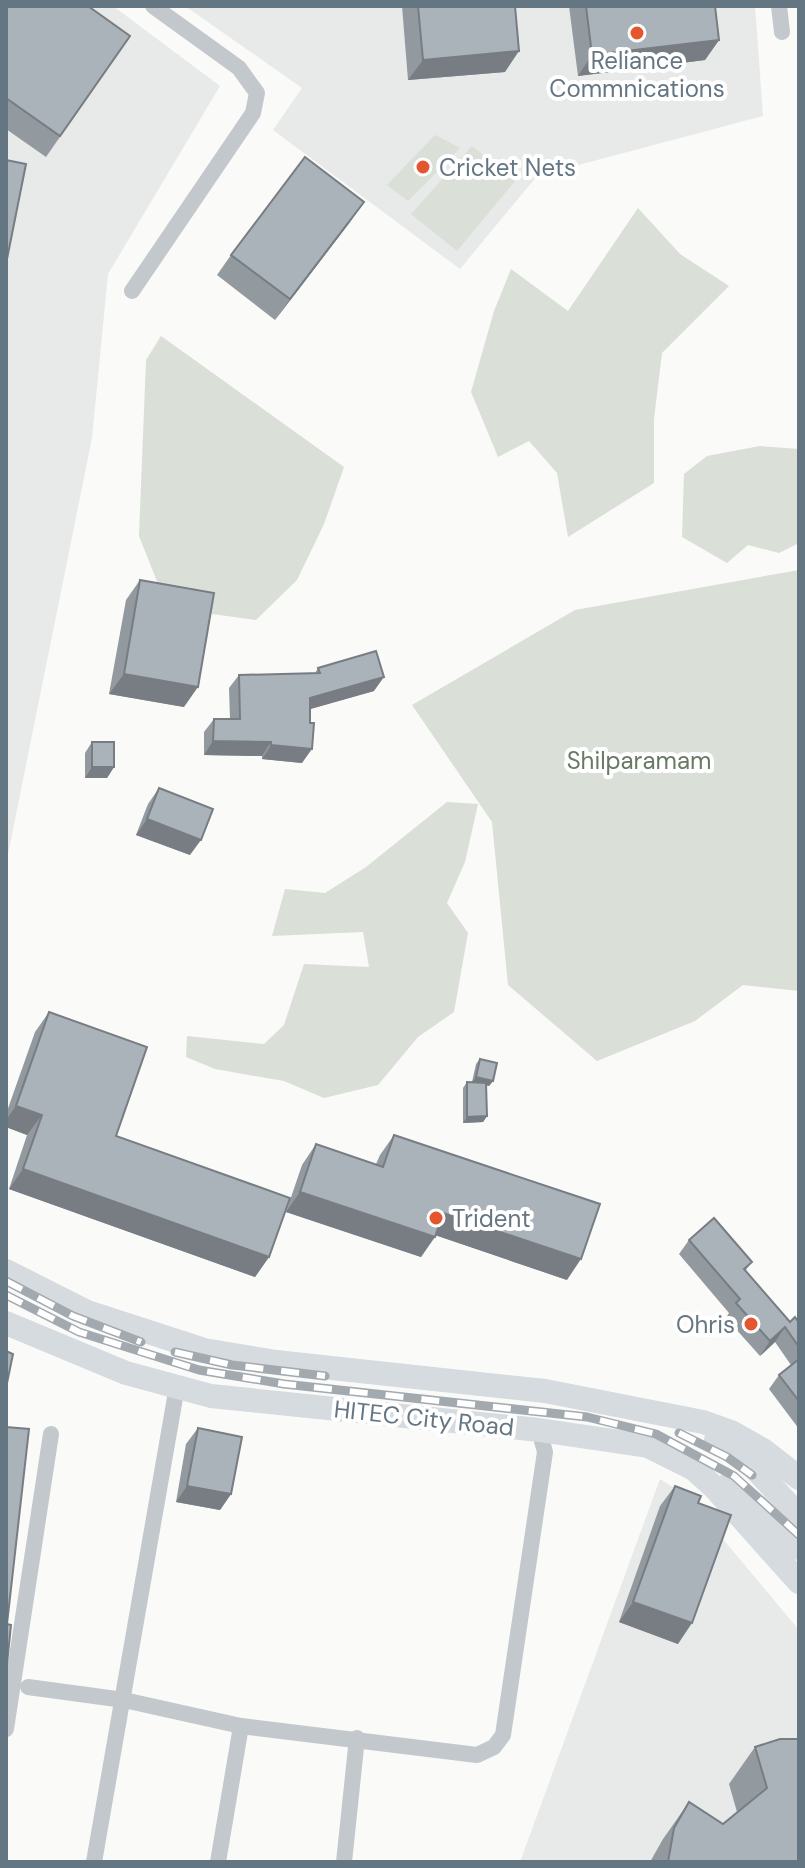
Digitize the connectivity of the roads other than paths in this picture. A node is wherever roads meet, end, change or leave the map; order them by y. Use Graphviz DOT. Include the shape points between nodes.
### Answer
graph roads {
  1 [pos="153,6"];
  2 [pos="779,6"];
  3 [pos="782,32"];
  4 [pos="132,291"];
  5 [pos="6,1271"];
  6 [pos="6,1323"];
  7 [pos="174,1385"];
  8 [pos="659,1415"];
  9 [pos="539,1430"];
  10 [pos="51,1434"];
  11 [pos="648,1446"];
  12 [pos="799,1478"];
  13 [pos="799,1516"];
  14 [pos="799,1548"];
  15 [pos="799,1582"];
  16 [pos="28,1687"];
  17 [pos="124,1700"];
  18 [pos="241,1726"];
  19 [pos="6,1729"];
  20 [pos="357,1738"];
  21 [pos="94,1862"];
  22 [pos="218,1862"];
  23 [pos="344,1862"];
  1 -- 4 [label="street" via="239,68 257,93 253,113"];
  2 -- 3 [label="street"];
  5 -- 8 [label="main road, HITEC City Road" via="87,1312 204,1350 545,1391"];
  6 -- 7 [label="main road, HITEC City Road" via="126,1373"];
  7 -- 9 [label="main road, HITEC City Road" via="211,1396"];
  7 -- 17 [label="street"];
  8 -- 12 [label="main road, HITEC City Road" via="731,1432"];
  8 -- 13 [label="main road" via="712,1437 771,1482"];
  9 -- 11 [label="main road, HITEC City Road"];
  9 -- 20 [label="street" via="545,1452 503,1735 494,1747 477,1755"];
  10 -- 19 [label="street"];
  11 -- 14 [label="main road" via="712,1472 769,1516"];
  11 -- 15 [label="main road, HITEC City Road" via="694,1469 714,1487"];
  16 -- 17 [label="street"];
  17 -- 18 [label="street"];
  17 -- 21 [label="street"];
  18 -- 20 [label="street"];
  18 -- 22 [label="street"];
  20 -- 23 [label="street"];
}
